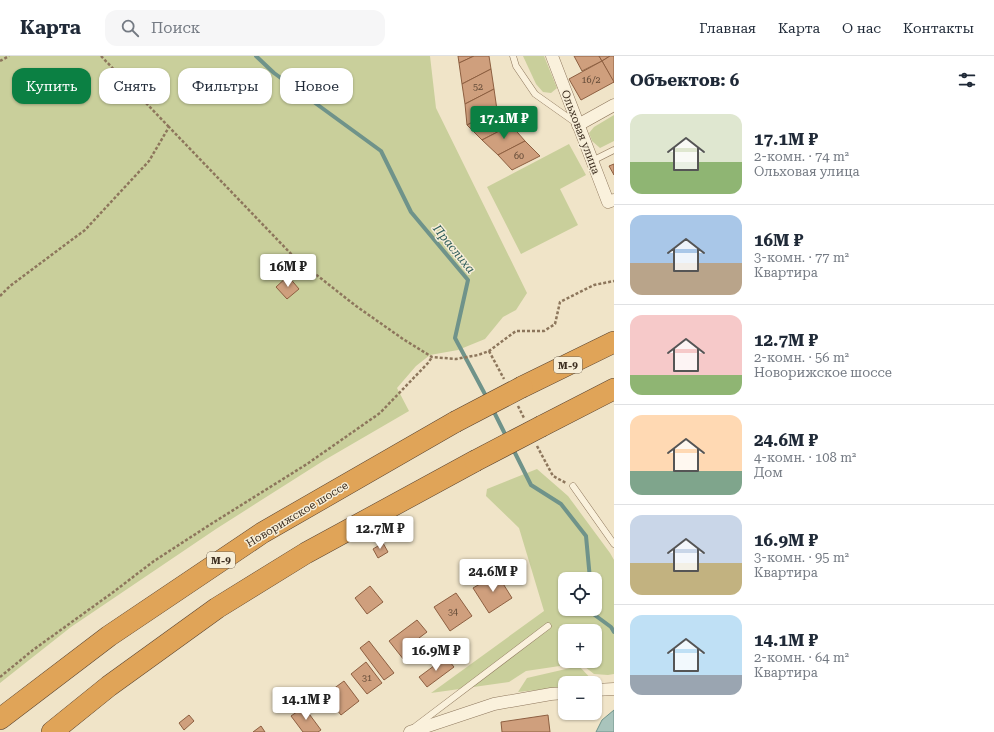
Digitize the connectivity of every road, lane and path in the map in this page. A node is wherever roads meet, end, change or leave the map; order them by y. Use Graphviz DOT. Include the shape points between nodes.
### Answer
graph roads {
  1 [pos="8,56"];
  2 [pos="101,56"];
  3 [pos="513,56"];
  4 [pos="552,56"];
  5 [pos="0,61"];
  6 [pos="614,105"];
  7 [pos="578,125"];
  8 [pos="169,127"];
  9 [pos="614,150"];
  10 [pos="592,161"];
  11 [pos="614,200"];
  12 [pos="614,281"];
  13 [pos="0,296"];
  14 [pos="614,342"];
  15 [pos="432,357"];
  16 [pos="614,389"];
  17 [pos="573,486"];
  18 [pos="614,544"];
  19 [pos="548,626"];
  20 [pos="0,677"];
  21 [pos="614,689"];
  22 [pos="602,690"];
  23 [pos="558,694"];
  24 [pos="0,719"];
  25 [pos="52,732"];
  26 [pos="409,732"];
  1 -- 5 [label="path"];
  2 -- 8 [label="path"];
  3 -- 7 [label="lane" via="516,66 536,94"];
  4 -- 7 [label="street, Ольховая улица"];
  6 -- 7 [label="street"];
  7 -- 10 [label="street, Ольховая улица"];
  8 -- 13 [label="path" via="149,162 85,230"];
  8 -- 15 [label="path" via="295,258 356,306"];
  9 -- 10 [label="lane"];
  10 -- 11 [label="street, Ольховая улица" via="608,202"];
  12 -- 15 [label="path" via="594,284 560,302 555,324 544,331 516,331 489,351 478,355 456,359"];
  14 -- 24 [label="highway, Новорижское шоссе / М-9, bridge" via="455,422 262,533 109,636"];
  15 -- 20 [label="path" via="380,413 307,464 154,561 32,650"];
  16 -- 25 [label="highway, bridge" via="306,553 217,608 109,686"];
  17 -- 18 [label="lane"];
  19 -- 26 [label="lane"];
  21 -- 22 [label="street"];
  23 -- 26 [label="street" via="494,704"];
}
